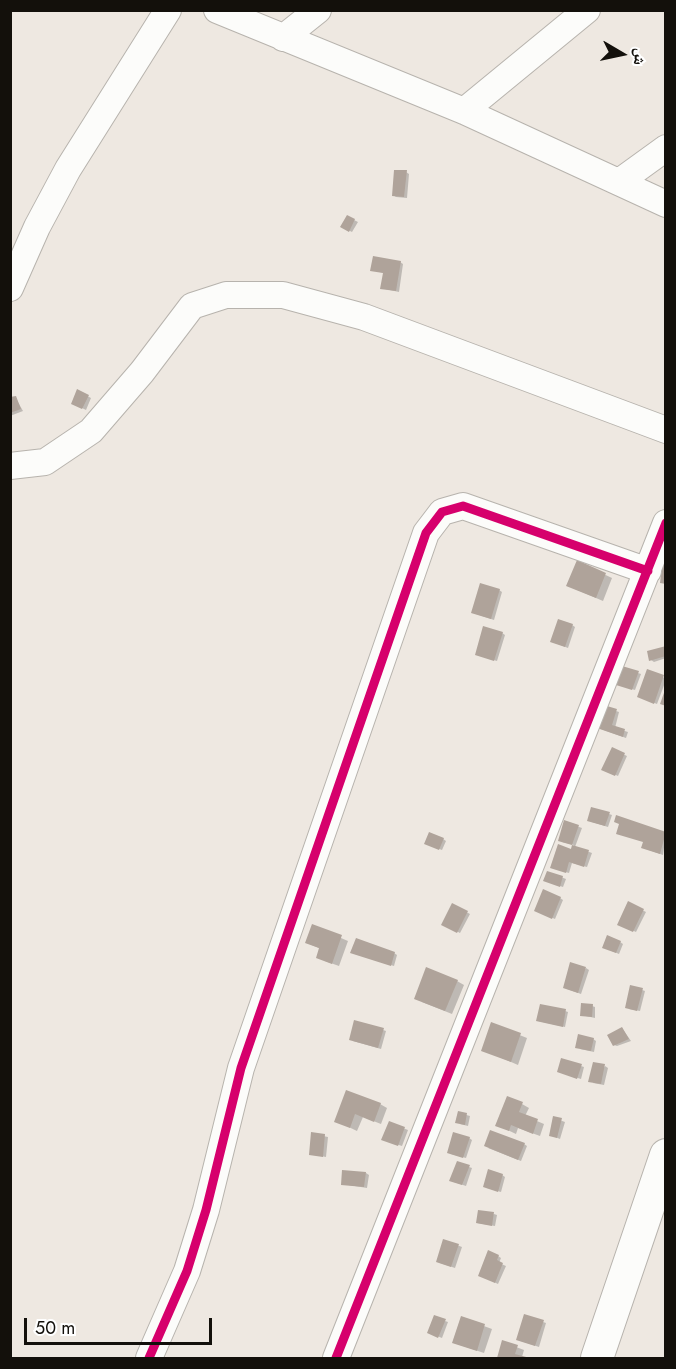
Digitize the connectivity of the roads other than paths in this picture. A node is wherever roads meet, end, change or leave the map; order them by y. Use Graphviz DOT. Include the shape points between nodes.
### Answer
graph roads {
  1 [pos="168,10"];
  2 [pos="217,10"];
  3 [pos="318,10"];
  4 [pos="587,10"];
  5 [pos="283,38"];
  6 [pos="464,111"];
  7 [pos="666,147"];
  8 [pos="619,182"];
  9 [pos="666,204"];
  10 [pos="10,288"];
  11 [pos="666,430"];
  12 [pos="10,466"];
  13 [pos="666,524"];
  14 [pos="648,571"];
  15 [pos="666,1155"];
  16 [pos="149,1359"];
  17 [pos="336,1359"];
  18 [pos="597,1359"];
  1 -- 10 [label="street" via="68,169"];
  2 -- 5 [label="street"];
  3 -- 5 [label="street"];
  4 -- 6 [label="street"];
  5 -- 6 [label="street"];
  6 -- 8 [label="street"];
  7 -- 8 [label="street"];
  8 -- 9 [label="street"];
  11 -- 12 [label="street" via="364,317 283,295 226,296 192,306 91,431 45,462"];
  13 -- 14 [label="street"];
  14 -- 16 [label="street" via="463,506 441,512 426,533 241,1068 187,1271"];
  14 -- 17 [label="street"];
  15 -- 18 [label="street"];
}
